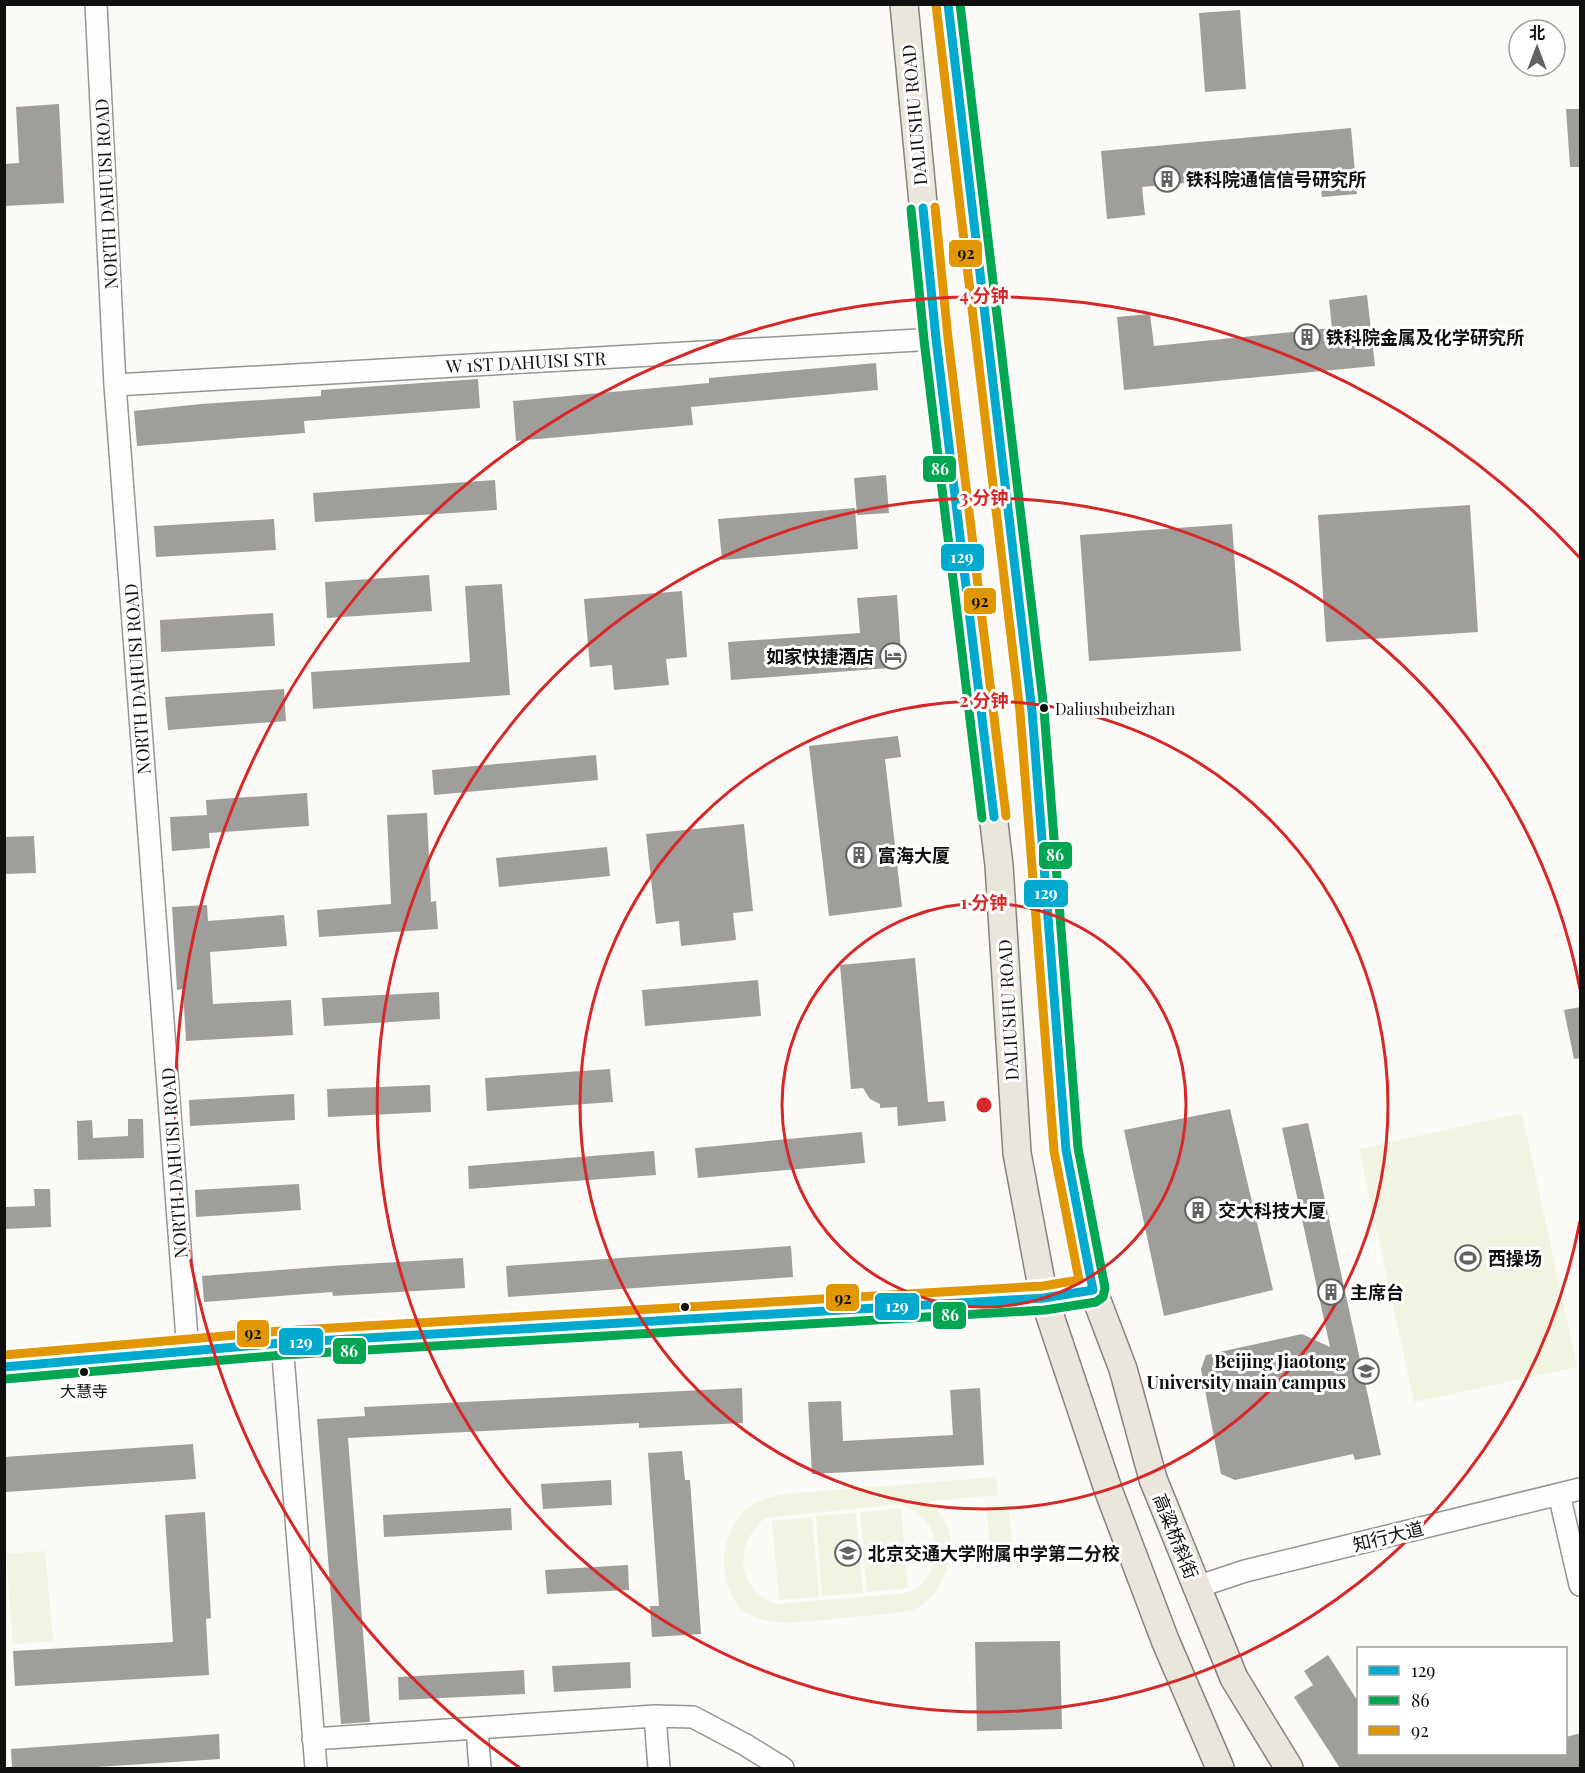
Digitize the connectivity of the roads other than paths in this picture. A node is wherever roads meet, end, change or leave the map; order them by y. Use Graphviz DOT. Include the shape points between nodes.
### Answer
graph roads {
  1 [pos="96,4"];
  2 [pos="904,4"];
  3 [pos="948,4"];
  4 [pos="936,339"];
  5 [pos="116,385"];
  6 [pos="1093,1290"];
  7 [pos="1044,1298"];
  8 [pos="282,1343"];
  9 [pos="188,1352"];
  10 [pos="4,1367"];
  11 [pos="1581,1489"];
  12 [pos="1559,1494"];
  13 [pos="1581,1585"];
  14 [pos="1197,1587"];
  15 [pos="656,1716"];
  16 [pos="477,1729"];
  17 [pos="313,1739"];
  18 [pos="316,1768"];
  19 [pos="480,1768"];
  20 [pos="659,1768"];
  21 [pos="783,1768"];
  22 [pos="1220,1768"];
  23 [pos="1288,1768"];
  1 -- 5 [label="street, NORTH DAHUISI ROAD"];
  2 -- 4 [label="main road, DALIUSHU ROAD"];
  3 -- 6 [label="main road" via="1032,711 1066,1150"];
  4 -- 5 [label="street, W 1ST DAHUISI STR"];
  4 -- 7 [label="main road, DALIUSHU ROAD" via="999,865 1017,1153"];
  5 -- 9 [label="street, NORTH DAHUISI ROAD"];
  6 -- 7 [label="street"];
  6 -- 14 [label="main road, 高粱桥斜街" via="1123,1369 1153,1479"];
  7 -- 8 [label="street"];
  7 -- 22 [label="main road" via="1109,1492 1165,1640"];
  8 -- 9 [label="street"];
  8 -- 17 [label="street"];
  9 -- 10 [label="street"];
  11 -- 12 [label="street, 知行大道"];
  12 -- 13 [label="street"];
  12 -- 14 [label="street, 知行大道" via="1245,1571"];
  14 -- 23 [label="main road, 高粱桥斜街" via="1234,1678"];
  15 -- 16 [label="street"];
  15 -- 20 [label="street"];
  15 -- 21 [label="street" via="693,1717"];
  16 -- 17 [label="street"];
  16 -- 19 [label="street"];
  17 -- 18 [label="street"];
}
